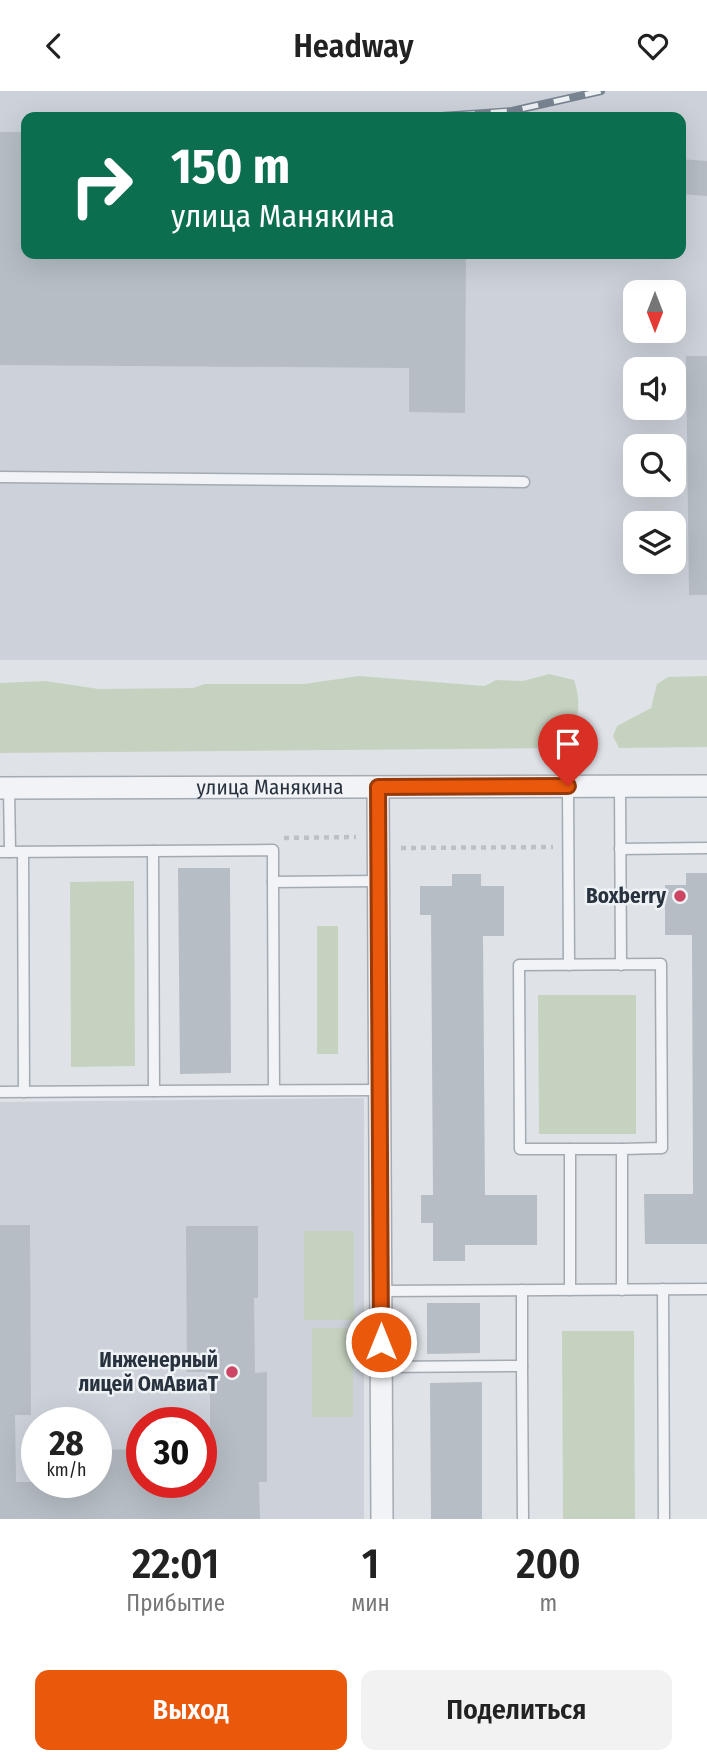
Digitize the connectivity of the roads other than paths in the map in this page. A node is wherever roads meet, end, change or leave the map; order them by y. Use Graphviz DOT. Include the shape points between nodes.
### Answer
graph roads {
  1 [pos="0,477"];
  2 [pos="524,482"];
  3 [pos="568,786"];
  4 [pos="620,786"];
  5 [pos="707,786"];
  6 [pos="378,787"];
  7 [pos="5,788"];
  8 [pos="707,848"];
  9 [pos="620,849"];
  10 [pos="153,851"];
  11 [pos="5,852"];
  12 [pos="23,852"];
  13 [pos="378,881"];
  14 [pos="273,882"];
  15 [pos="569,965"];
  16 [pos="621,965"];
  17 [pos="274,1090"];
  18 [pos="379,1090"];
  19 [pos="154,1091"];
  20 [pos="0,1092"];
  21 [pos="24,1092"];
  22 [pos="570,1149"];
  23 [pos="622,1149"];
  24 [pos="663,1289"];
  25 [pos="707,1289"];
  26 [pos="522,1290"];
  27 [pos="570,1290"];
  28 [pos="622,1290"];
  29 [pos="380,1291"];
  30 [pos="522,1366"];
  31 [pos="381,1367"];
  32 [pos="382,1519"];
  33 [pos="523,1519"];
  34 [pos="664,1519"];
  1 -- 2 [label="lane"];
  3 -- 4 [label="street, улица Манякина"];
  3 -- 6 [label="street, улица Манякина"];
  3 -- 15 [label="lane"];
  4 -- 5 [label="street, улица Манякина"];
  4 -- 9 [label="lane"];
  6 -- 7 [label="street, улица Манякина"];
  6 -- 13 [label="street"];
  7 -- 11 [label="lane"];
  8 -- 9 [label="lane"];
  9 -- 16 [label="lane"];
  10 -- 12 [label="lane"];
  10 -- 14 [label="lane" via="273,850"];
  10 -- 19 [label="lane"];
  11 -- 12 [label="lane"];
  12 -- 21 [label="lane"];
  13 -- 14 [label="lane"];
  13 -- 18 [label="street"];
  14 -- 17 [label="lane"];
  15 -- 16 [label="lane"];
  15 -- 22 [label="lane" via="519,965 519,1097 520,1149"];
  16 -- 23 [label="lane" via="661,964 662,1109 662,1148"];
  17 -- 18 [label="lane"];
  17 -- 19 [label="lane"];
  18 -- 29 [label="street"];
  19 -- 21 [label="lane"];
  20 -- 21 [label="lane"];
  22 -- 23 [label="lane"];
  22 -- 27 [label="lane"];
  23 -- 28 [label="lane"];
  24 -- 25 [label="lane"];
  24 -- 28 [label="lane"];
  24 -- 34 [label="lane"];
  26 -- 27 [label="lane"];
  26 -- 29 [label="lane"];
  26 -- 30 [label="lane"];
  27 -- 28 [label="lane"];
  29 -- 31 [label="street"];
  30 -- 31 [label="lane"];
  30 -- 33 [label="lane"];
  31 -- 32 [label="street"];
}
